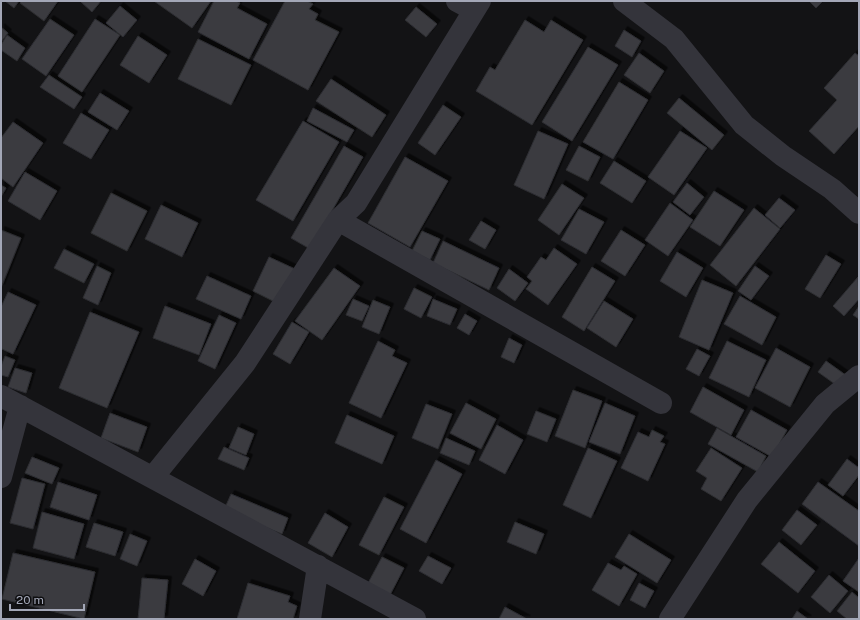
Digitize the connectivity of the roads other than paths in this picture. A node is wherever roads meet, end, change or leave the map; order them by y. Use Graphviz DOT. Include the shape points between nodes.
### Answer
graph roads {
  1 [pos="624,1"];
  2 [pos="470,4"];
  3 [pos="859,213"];
  4 [pos="338,220"];
  5 [pos="859,376"];
  6 [pos="1,396"];
  7 [pos="661,403"];
  8 [pos="20,406"];
  9 [pos="1,477"];
  10 [pos="153,477"];
  11 [pos="318,566"];
  12 [pos="310,619"];
  13 [pos="416,619"];
  14 [pos="670,619"];
  1 -- 3 [label="street" via="674,39 744,124 783,156 832,189"];
  2 -- 4 [label="street" via="356,203"];
  4 -- 7 [label="street"];
  4 -- 10 [label="street" via="245,363"];
  5 -- 14 [label="street" via="825,404 746,500"];
  6 -- 8 [label="street"];
  8 -- 9 [label="street"];
  8 -- 10 [label="street"];
  10 -- 11 [label="street"];
  11 -- 12 [label="street"];
  11 -- 13 [label="street"];
}
